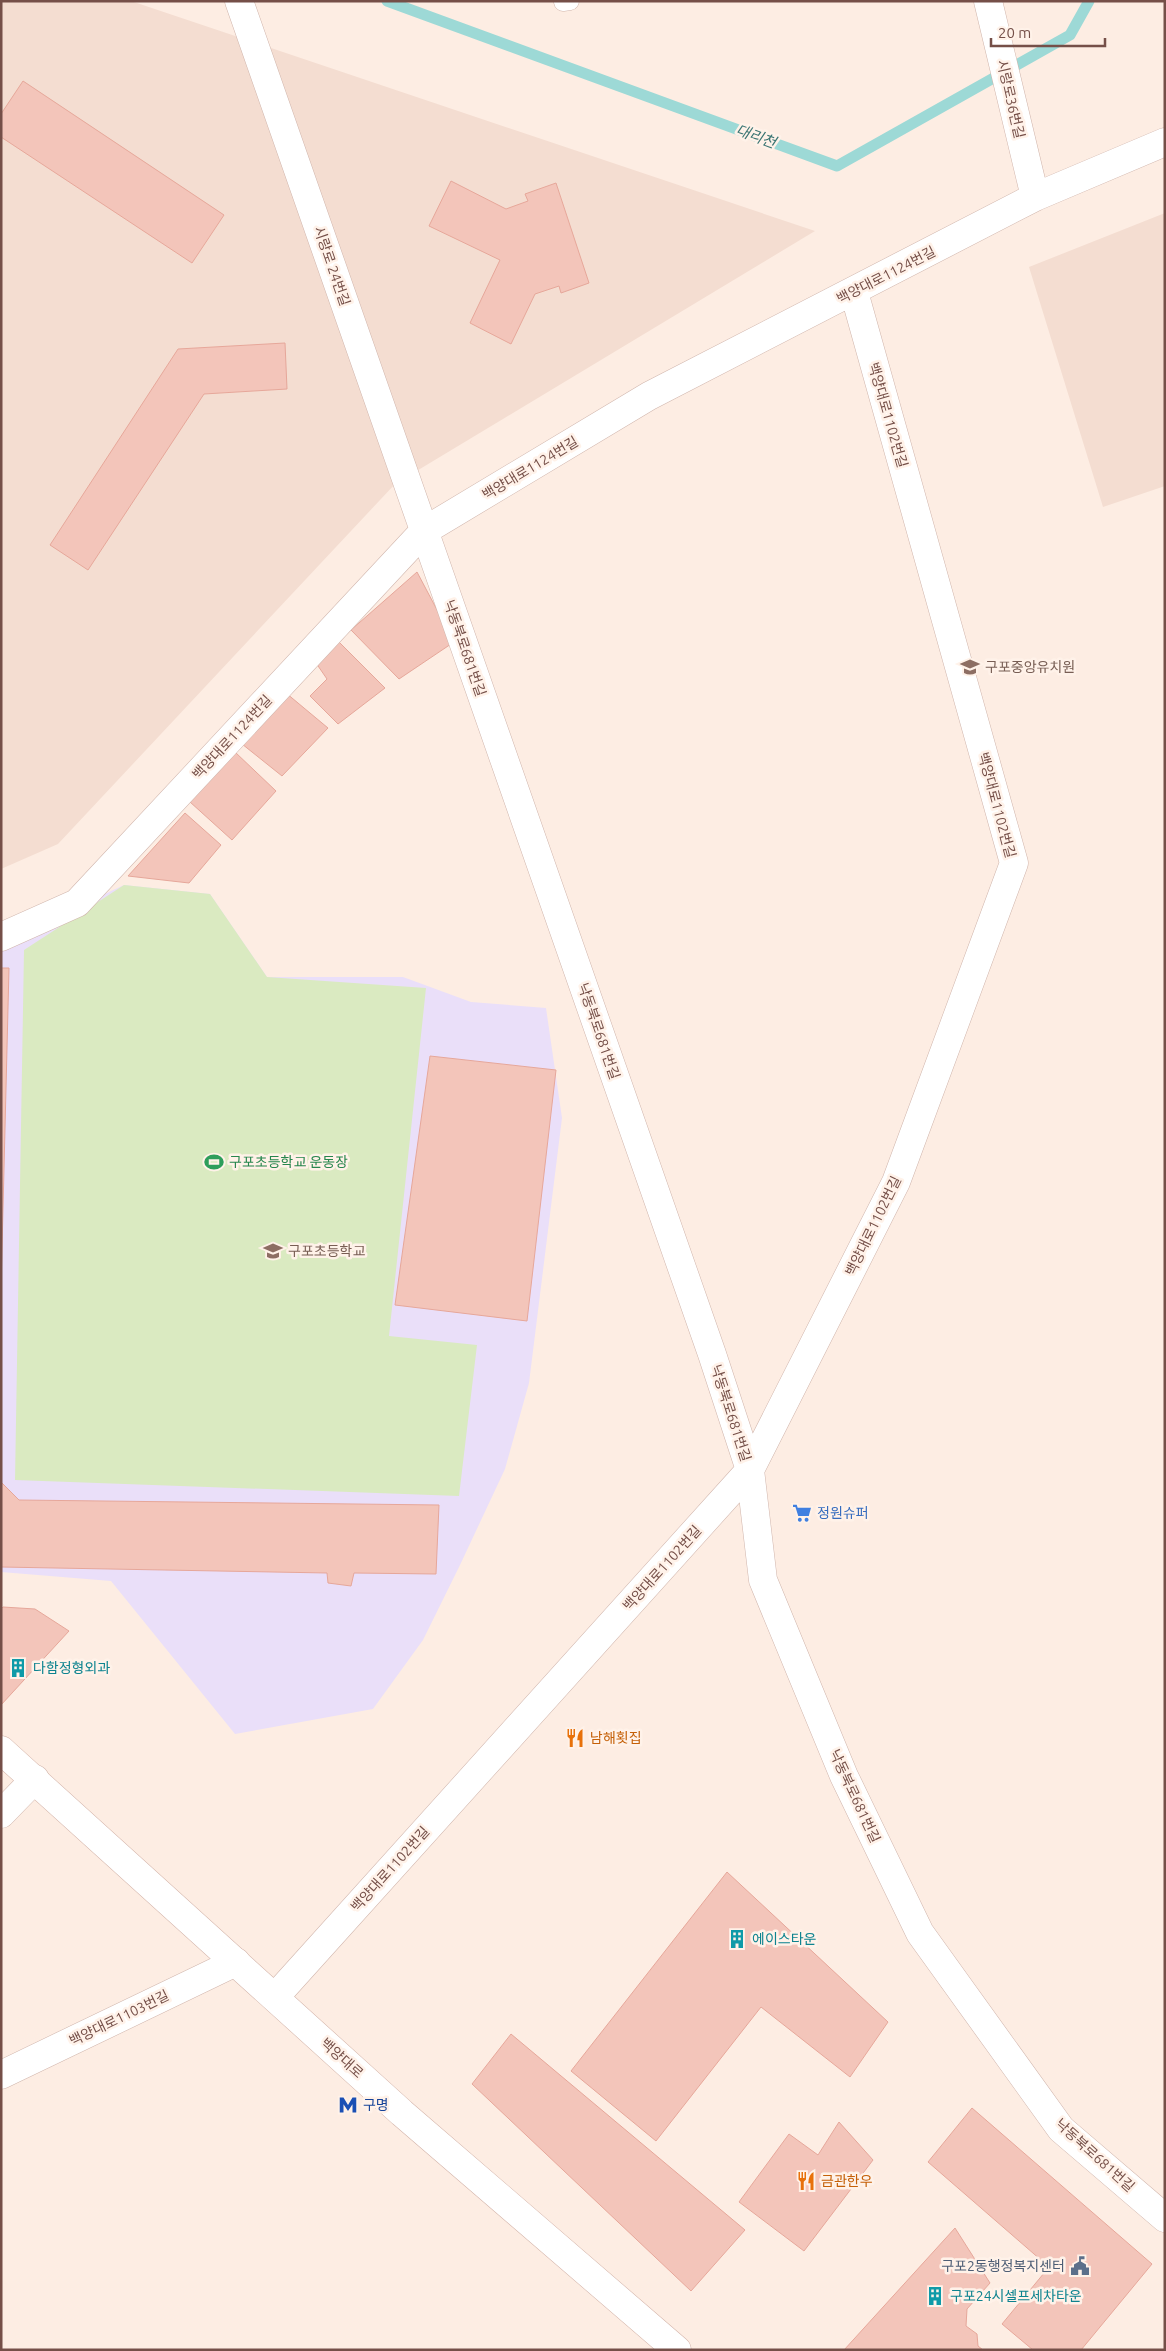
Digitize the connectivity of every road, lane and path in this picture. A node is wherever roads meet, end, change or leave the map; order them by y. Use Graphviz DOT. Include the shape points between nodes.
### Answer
graph roads {
  1 [pos="239,1"];
  2 [pos="988,1"];
  3 [pos="1165,142"];
  4 [pos="1035,197"];
  5 [pos="854,292"];
  6 [pos="424,531"];
  7 [pos="1,937"];
  8 [pos="750,1470"];
  9 [pos="1,1750"];
  10 [pos="35,1779"];
  11 [pos="1,1814"];
  12 [pos="236,1962"];
  13 [pos="275,1997"];
  14 [pos="1,2075"];
  15 [pos="1165,2218"];
  16 [pos="677,2350"];
  1 -- 6 [label="street, 시랑로 24번길"];
  2 -- 4 [label="street, 시랑로36번길"];
  3 -- 4 [label="street, 백양대로1124번길"];
  4 -- 5 [label="street, 백양대로1124번길"];
  5 -- 6 [label="street, 백양대로1124번길" via="649,396"];
  5 -- 8 [label="street, 백양대로1102번길" via="1014,863 896,1182"];
  6 -- 7 [label="street, 백양대로1124번길" via="77,903"];
  6 -- 8 [label="street, 낙동북로681번길"];
  8 -- 13 [label="street, 백양대로1102번길"];
  8 -- 15 [label="street, 낙동북로681번길" via="764,1580 844,1776 920,1934 1061,2129"];
  9 -- 10 [label="street, 백양대로"];
  10 -- 11 [label="street"];
  10 -- 12 [label="street, 백양대로"];
  12 -- 13 [label="street, 백양대로"];
  12 -- 14 [label="street, 백양대로1103번길"];
  13 -- 16 [label="street, 백양대로" via="410,2119"];
}
